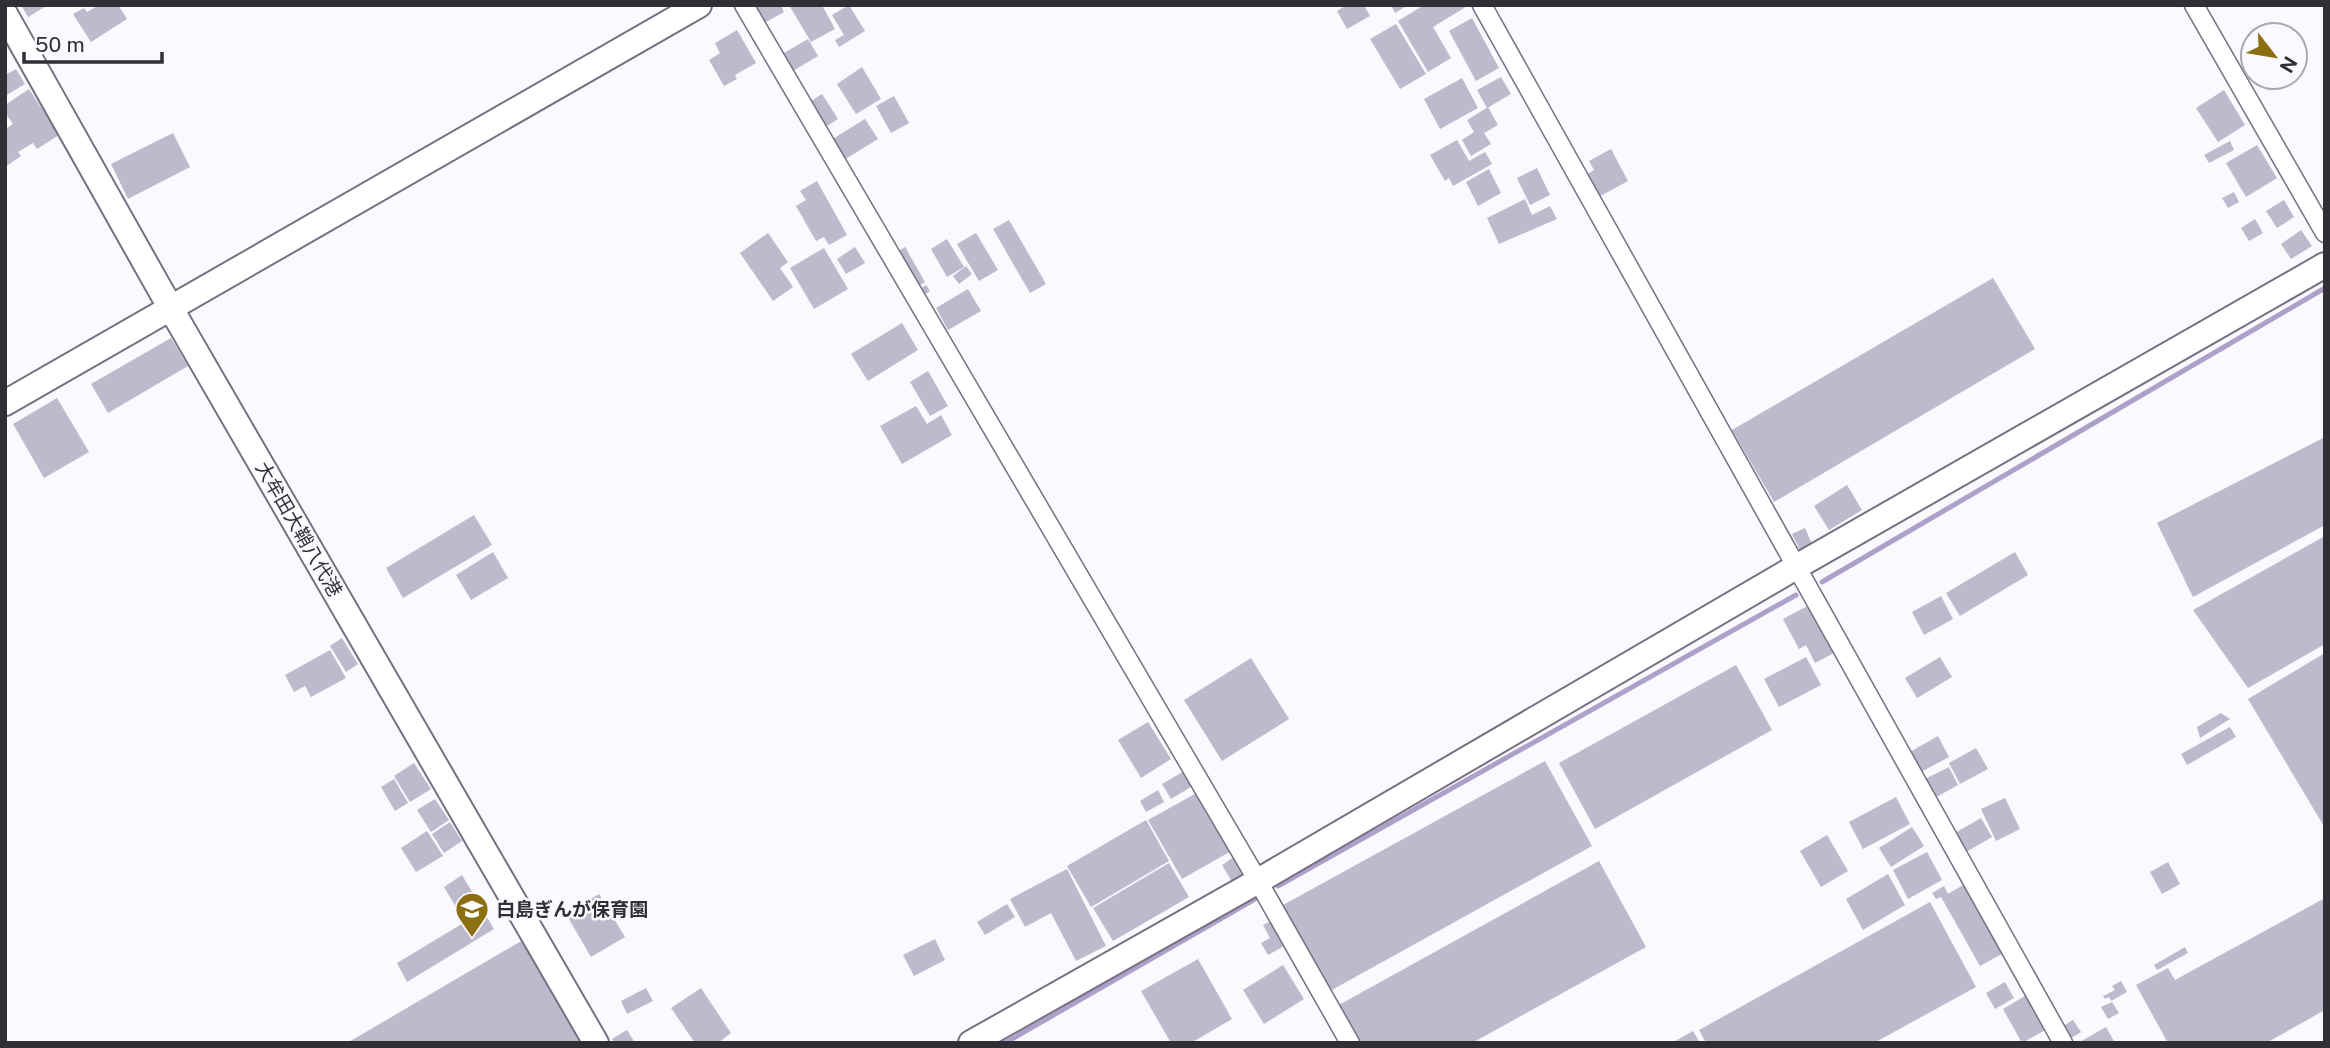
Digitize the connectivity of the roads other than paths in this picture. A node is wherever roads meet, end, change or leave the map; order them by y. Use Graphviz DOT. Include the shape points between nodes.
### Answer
graph roads {
  1 [pos="699,5"];
  2 [pos="744,5"];
  3 [pos="1482,5"];
  4 [pos="2194,5"];
  5 [pos="5,14"];
  6 [pos="2325,233"];
  7 [pos="2325,265"];
  8 [pos="170,307"];
  9 [pos="5,403"];
  10 [pos="1796,566"];
  11 [pos="1258,881"];
  12 [pos="596,1043"];
  13 [pos="971,1043"];
  14 [pos="1350,1043"];
  15 [pos="2063,1043"];
  1 -- 8 [label="street"];
  2 -- 11 [label="street"];
  3 -- 10 [label="street"];
  4 -- 6 [label="street"];
  5 -- 8 [label="street, 大牟田大鞘八代港"];
  7 -- 10 [label="street"];
  8 -- 9 [label="street"];
  8 -- 12 [label="street, 大牟田大鞘八代港"];
  10 -- 11 [label="street"];
  10 -- 15 [label="street"];
  11 -- 13 [label="street"];
  11 -- 14 [label="street"];
}
